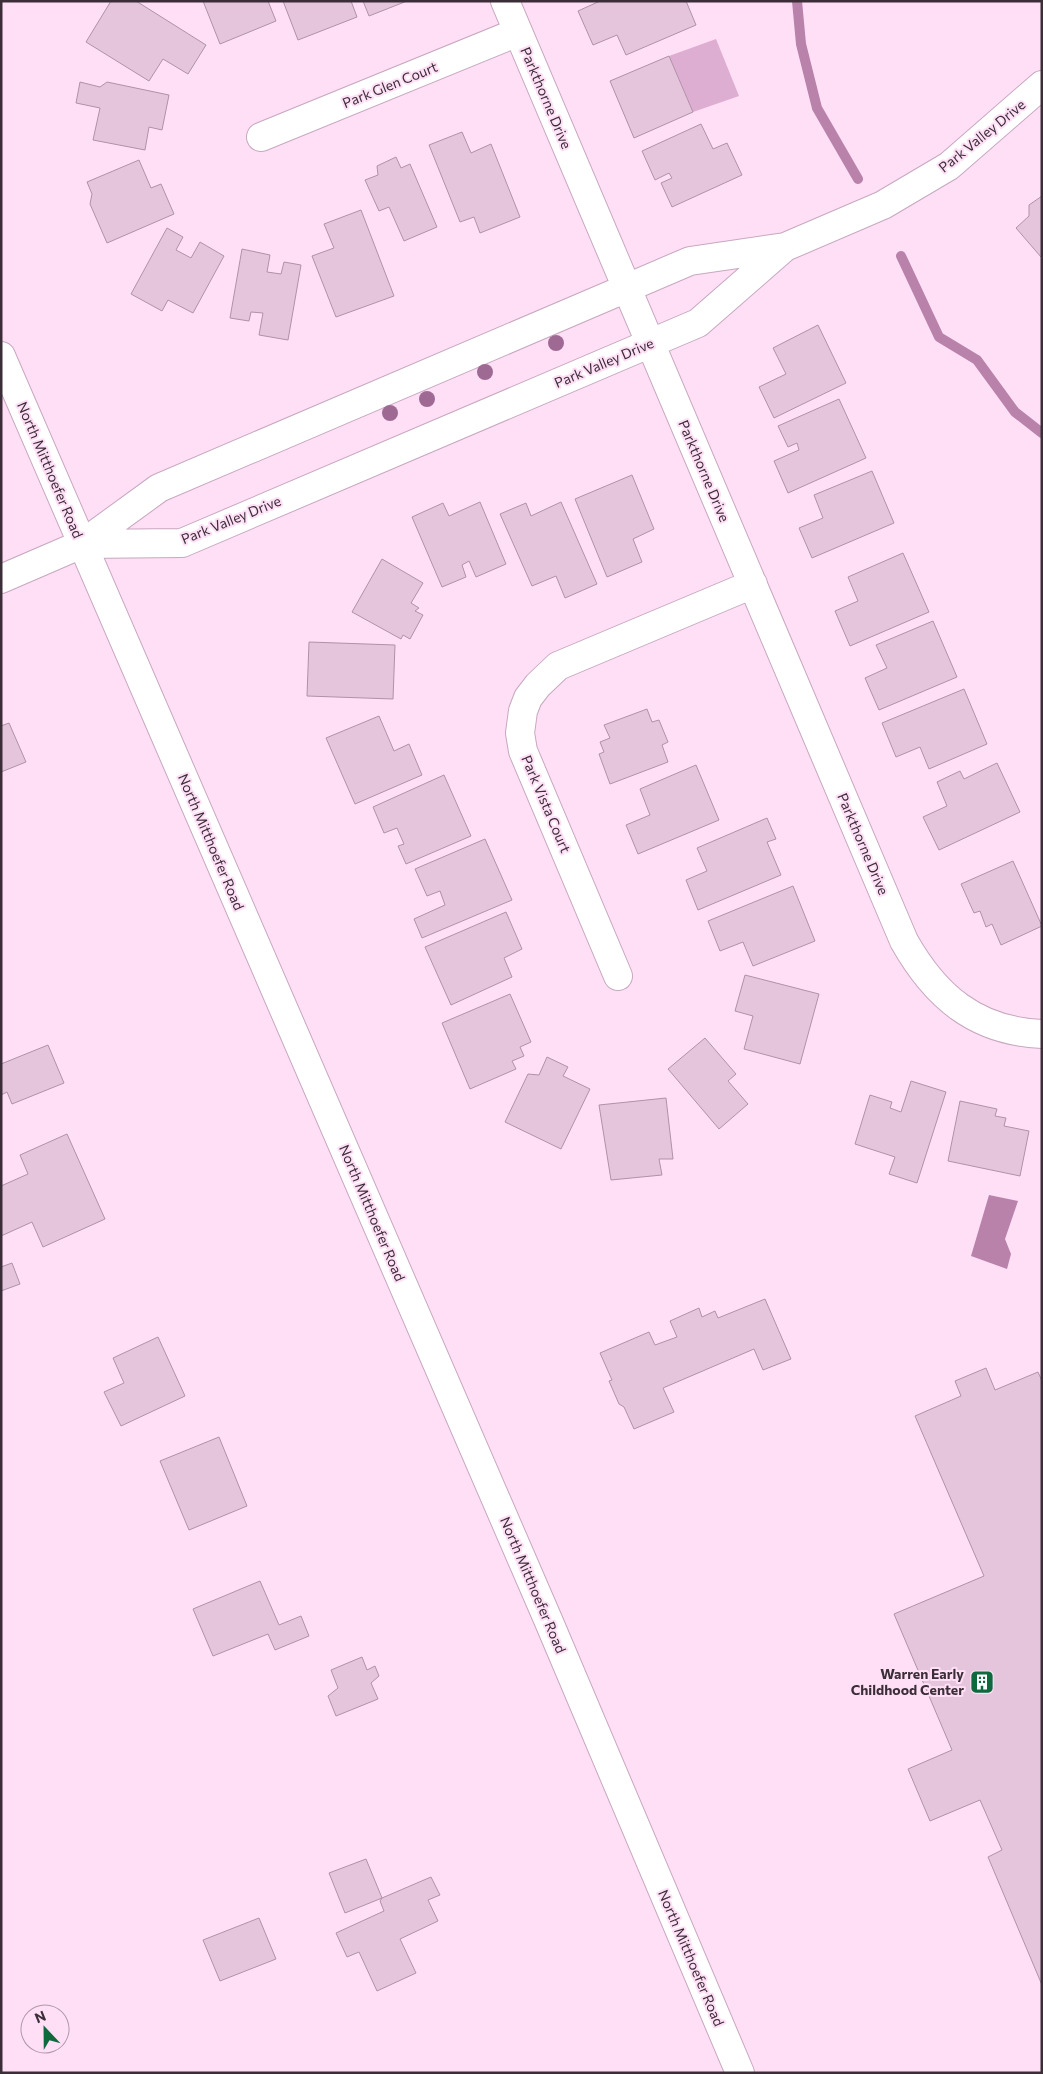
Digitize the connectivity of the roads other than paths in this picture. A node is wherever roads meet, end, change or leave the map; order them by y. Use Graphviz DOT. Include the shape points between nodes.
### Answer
graph roads {
  1 [pos="505,1"];
  2 [pos="518,32"];
  3 [pos="1042,86"];
  4 [pos="261,137"];
  5 [pos="785,247"];
  6 [pos="627,288"];
  7 [pos="650,344"];
  8 [pos="1,356"];
  9 [pos="82,544"];
  10 [pos="1,579"];
  11 [pos="752,584"];
  12 [pos="618,976"];
  13 [pos="1042,1034"];
  14 [pos="740,2073"];
  1 -- 2 [label="street, Parkthorne Drive"];
  2 -- 4 [label="street, Park Glen Court"];
  2 -- 6 [label="street, Parkthorne Drive"];
  3 -- 5 [label="street, Park Valley Drive" via="949,166 883,205"];
  5 -- 6 [label="street, Park Valley Drive" via="690,261"];
  5 -- 7 [label="street, Park Valley Drive" via="698,323"];
  6 -- 7 [label="street, Parkthorne Drive"];
  6 -- 9 [label="street, Park Valley Drive" via="159,488"];
  7 -- 9 [label="street, Park Valley Drive" via="182,543"];
  7 -- 11 [label="street, Parkthorne Drive"];
  8 -- 9 [label="street, North Mitthoefer Road"];
  9 -- 10 [label="street"];
  9 -- 14 [label="street, North Mitthoefer Road"];
  11 -- 12 [label="street, Park Vista Court" via="558,666 532,692 523,711 520,733 523,751"];
  11 -- 13 [label="street, Parkthorne Drive" via="904,940 930,982 965,1011 994,1025"];
}
